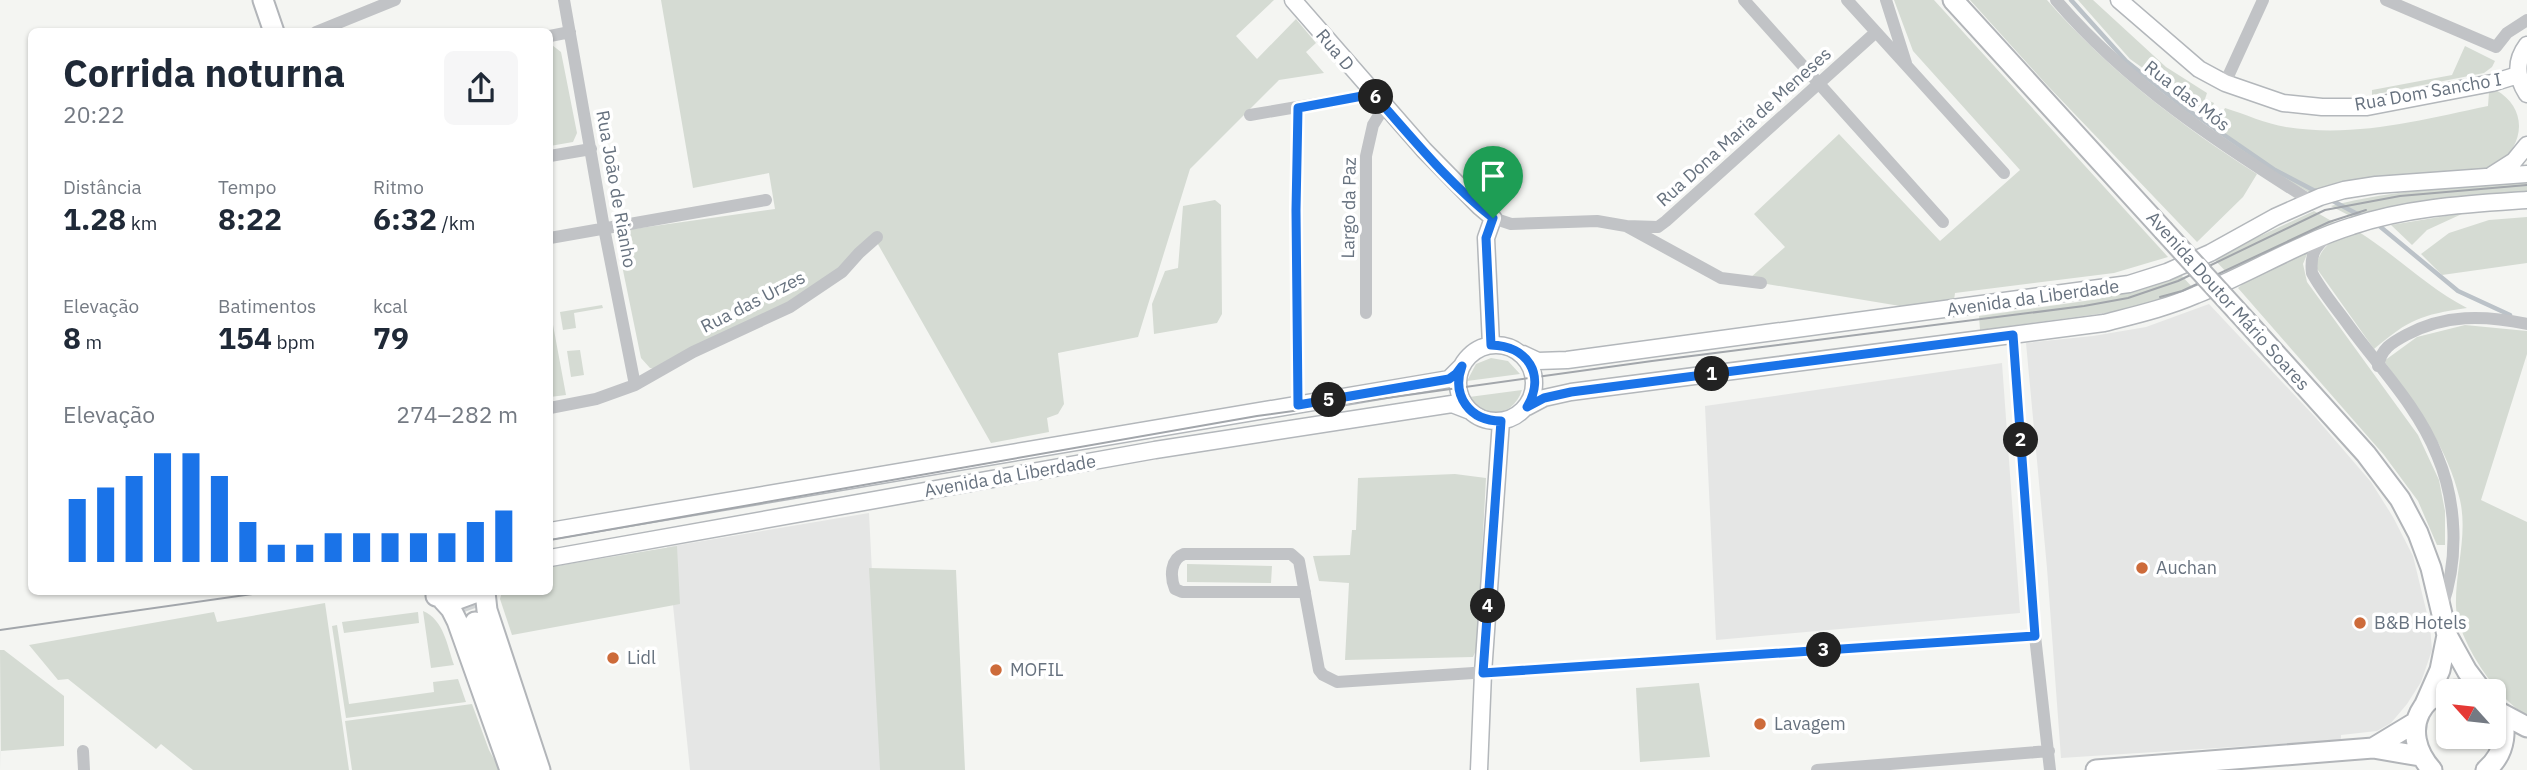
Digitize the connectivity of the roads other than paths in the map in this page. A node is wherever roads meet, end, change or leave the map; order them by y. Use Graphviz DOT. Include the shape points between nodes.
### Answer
graph roads {
  1 [pos="263,0"];
  2 [pos="395,0"];
  3 [pos="564,0"];
  4 [pos="1293,0"];
  5 [pos="1744,0"];
  6 [pos="1847,0"];
  7 [pos="1886,0"];
  8 [pos="1953,0"];
  9 [pos="2056,0"];
  10 [pos="2119,0"];
  11 [pos="2263,0"];
  12 [pos="2386,0"];
  13 [pos="2527,19"];
  14 [pos="273,28"];
  15 [pos="326,28"];
  16 [pos="570,32"];
  17 [pos="1876,32"];
  18 [pos="553,35"];
  19 [pos="2527,45"];
  20 [pos="1907,66"];
  21 [pos="2518,75"];
  22 [pos="1818,83"];
  23 [pos="2225,83"];
  24 [pos="2527,93"];
  25 [pos="1373,94"];
  26 [pos="1384,107"];
  27 [pos="1298,108"];
  28 [pos="1250,115"];
  29 [pos="2527,145"];
  30 [pos="591,149"];
  31 [pos="553,155"];
  32 [pos="2004,173"];
  33 [pos="2527,174"];
  34 [pos="2488,177"];
  35 [pos="2527,200"];
  36 [pos="766,201"];
  37 [pos="2311,201"];
  38 [pos="1493,218"];
  39 [pos="1942,222"];
  40 [pos="1626,226"];
  41 [pos="604,229"];
  42 [pos="2331,233"];
  43 [pos="877,237"];
  44 [pos="553,238"];
  45 [pos="1762,283"];
  46 [pos="1366,313"];
  47 [pos="2527,324"];
  48 [pos="2013,335"];
  49 [pos="1491,345"];
  50 [pos="1523,354"];
  51 [pos="1462,366"];
  52 [pos="2378,366"];
  53 [pos="635,385"];
  54 [pos="1298,405"];
  55 [pos="553,407"];
  56 [pos="1527,407"];
  57 [pos="1470,411"];
  58 [pos="1501,421"];
  59 [pos="553,530"];
  60 [pos="553,557"];
  61 [pos="1305,592"];
  62 [pos="435,595"];
  63 [pos="469,595"];
  64 [pos="485,595"];
  65 [pos="2442,608"];
  66 [pos="475,622"];
  67 [pos="2447,635"];
  68 [pos="2035,636"];
  69 [pos="1483,673"];
  70 [pos="2473,679"];
  71 [pos="2436,697"];
  72 [pos="2420,714"];
  73 [pos="2506,715"];
  74 [pos="2527,727"];
  75 [pos="2527,740"];
  76 [pos="2506,746"];
  77 [pos="2373,748"];
  78 [pos="2502,749"];
  79 [pos="83,751"];
  80 [pos="2049,751"];
  81 [pos="2426,763"];
  82 [pos="2133,769"];
  83 [pos="84,770"];
  84 [pos="510,770"];
  85 [pos="525,770"];
  86 [pos="540,770"];
  87 [pos="1479,770"];
  88 [pos="1817,770"];
  89 [pos="2050,770"];
  90 [pos="2096,770"];
  91 [pos="2486,770"];
  1 -- 14 [label="main road"];
  2 -- 15 [label="street"];
  3 -- 16 [label="street, Rua João de Rianho"];
  4 -- 25 [label="street, Rua D"];
  5 -- 22 [label="street"];
  6 -- 17 [label="street"];
  7 -- 20 [label="street"];
  8 -- 65 [label="main road, Avenida Doutor Mário Soares, bridge" via="2381,471 2418,533"];
  9 -- 37 [label="street, Rua das Mós" via="2114,61 2172,108"];
  10 -- 23 [label="street, Rua Dom Sancho I" via="2174,50"];
  11 -- 23 [label="street"];
  12 -- 13 [label="street" via="2496,47"];
  16 -- 18 [label="street"];
  16 -- 30 [label="street, Rua João de Rianho"];
  17 -- 20 [label="street"];
  17 -- 22 [label="street, Rua Dona Maria de Meneses"];
  19 -- 21 [label="street, Rua Dom Sancho I"];
  20 -- 32 [label="street"];
  21 -- 23 [label="street, Rua Dom Sancho I" via="2367,107 2283,103"];
  21 -- 24 [label="street, Rua Dom Sancho I"];
  22 -- 39 [label="street"];
  22 -- 40 [label="street, Rua Dona Maria de Meneses" via="1666,221 1658,226"];
  25 -- 26 [label="street, Rua D"];
  25 -- 27 [label="street"];
  26 -- 38 [label="street, Rua D"];
  26 -- 46 [label="street, Largo da Paz" via="1373,125 1366,156"];
  27 -- 28 [label="street"];
  27 -- 54 [label="street"];
  29 -- 34 [label="street" via="2514,161"];
  30 -- 31 [label="street"];
  30 -- 41 [label="street, Rua João de Rianho"];
  33 -- 34 [label="street, Avenida da Liberdade"];
  34 -- 37 [label="street, Avenida da Liberdade" via="2344,190"];
  35 -- 42 [label="street, Avenida da Liberdade" via="2426,210"];
  36 -- 41 [label="street"];
  37 -- 50 [label="street, Avenida da Liberdade" via="2210,253 2129,284 1567,360 1538,361"];
  38 -- 40 [label="street" via="1511,224 1597,221"];
  38 -- 49 [label="street" via="1486,238"];
  40 -- 45 [label="street" via="1721,278"];
  41 -- 44 [label="street"];
  41 -- 53 [label="street, Rua João de Rianho"];
  42 -- 48 [label="street, Avenida da Liberdade" via="2168,306 2104,323"];
  42 -- 52 [label="street" via="2313,253 2312,273"];
  43 -- 53 [label="street, Rua das Urzes" via="842,272 790,307"];
  47 -- 52 [label="street" via="2481,317 2437,321 2391,343"];
  48 -- 56 [label="street, Avenida da Liberdade" via="1571,392"];
  48 -- 68 [label="street"];
  49 -- 50 [label="street" via="1504,345"];
  49 -- 51 [label="street" via="1480,348"];
  50 -- 56 [label="street" via="1535,381"];
  51 -- 54 [label="street, Avenida da Liberdade" via="1449,379"];
  51 -- 57 [label="street" via="1459,390"];
  52 -- 65 [label="street" via="2420,423 2446,483 2453,548"];
  53 -- 55 [label="street, Rua das Urzes"];
  54 -- 59 [label="street, Avenida da Liberdade"];
  56 -- 58 [label="street"];
  57 -- 58 [label="street"];
  57 -- 60 [label="street, Avenida da Liberdade" via="1452,404 1293,428"];
  58 -- 69 [label="street"];
  61 -- 61 [label="street" via="1182,592 1173,584 1173,562 1184,554 1291,554 1299,561"];
  61 -- 69 [label="street" via="1319,670 1331,680"];
  62 -- 63 [label="main road" via="458,599"];
  62 -- 84 [label="main road" via="457,621"];
  64 -- 86 [label="main road"];
  65 -- 67 [label="main road, Avenida Doutor Mário Soares"];
  66 -- 85 [label="main road"];
  67 -- 70 [label="main road, Avenida Doutor Mário Soares"];
  67 -- 72 [label="main road, Avenida Doutor Mário Soares" via="2440,670"];
  68 -- 69 [label="street"];
  68 -- 80 [label="street"];
  69 -- 87 [label="street"];
  71 -- 72 [label="main road"];
  72 -- 77 [label="main road"];
  72 -- 81 [label="main road" via="2414,739"];
  73 -- 74 [label="main road"];
  75 -- 76 [label="main road"];
  77 -- 81 [label="main road"];
  77 -- 82 [label="main road"];
  78 -- 91 [label="main road"];
  79 -- 83 [label="street"];
  80 -- 88 [label="street"];
  80 -- 89 [label="street"];
  82 -- 90 [label="main road"];
}
